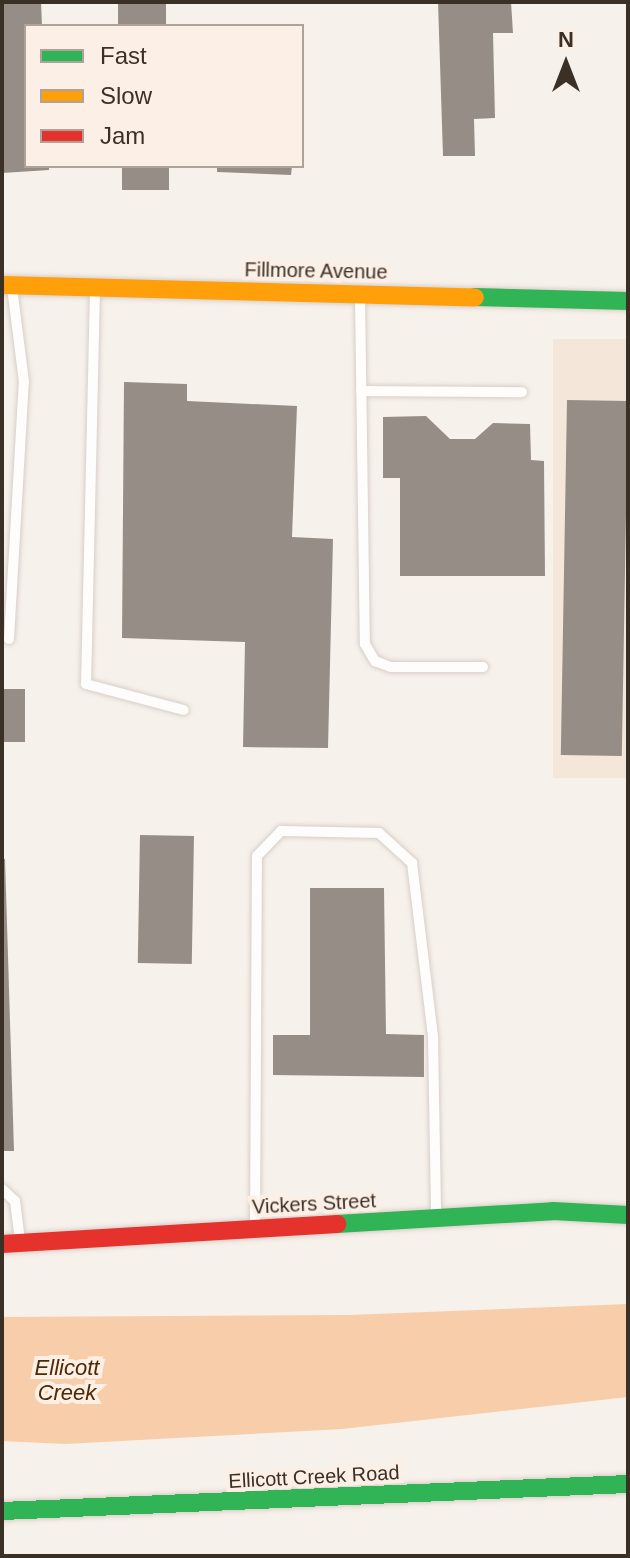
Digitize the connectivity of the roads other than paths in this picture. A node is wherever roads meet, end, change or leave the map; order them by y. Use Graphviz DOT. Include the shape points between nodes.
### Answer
graph roads {
  1 [pos="7,285"];
  2 [pos="95,287"];
  3 [pos="360,294"];
  4 [pos="628,301"];
  5 [pos="361,391"];
  6 [pos="522,392"];
  7 [pos="9,639"];
  8 [pos="483,667"];
  9 [pos="184,710"];
  10 [pos="2,1189"];
  11 [pos="628,1215"];
  12 [pos="436,1218"];
  13 [pos="255,1229"];
  14 [pos="11,1244"];
  15 [pos="628,1484"];
  16 [pos="2,1511"];
  1 -- 2 [label="street, Fillmore Avenue"];
  1 -- 7 [label="lane" via="24,382"];
  2 -- 3 [label="street, Fillmore Avenue"];
  2 -- 9 [label="lane" via="86,684"];
  3 -- 4 [label="street, Fillmore Avenue"];
  3 -- 5 [label="lane"];
  5 -- 6 [label="lane"];
  5 -- 8 [label="lane" via="365,644 375,661 391,667"];
  10 -- 14 [label="lane" via="15,1201"];
  11 -- 12 [label="street, Vickers Street" via="553,1211"];
  12 -- 13 [label="street, Vickers Street"];
  12 -- 13 [label="lane" via="433,1037 412,863 379,833 281,831 257,856"];
  13 -- 14 [label="street, Vickers Street"];
  15 -- 16 [label="street, Ellicott Creek Road"];
}
